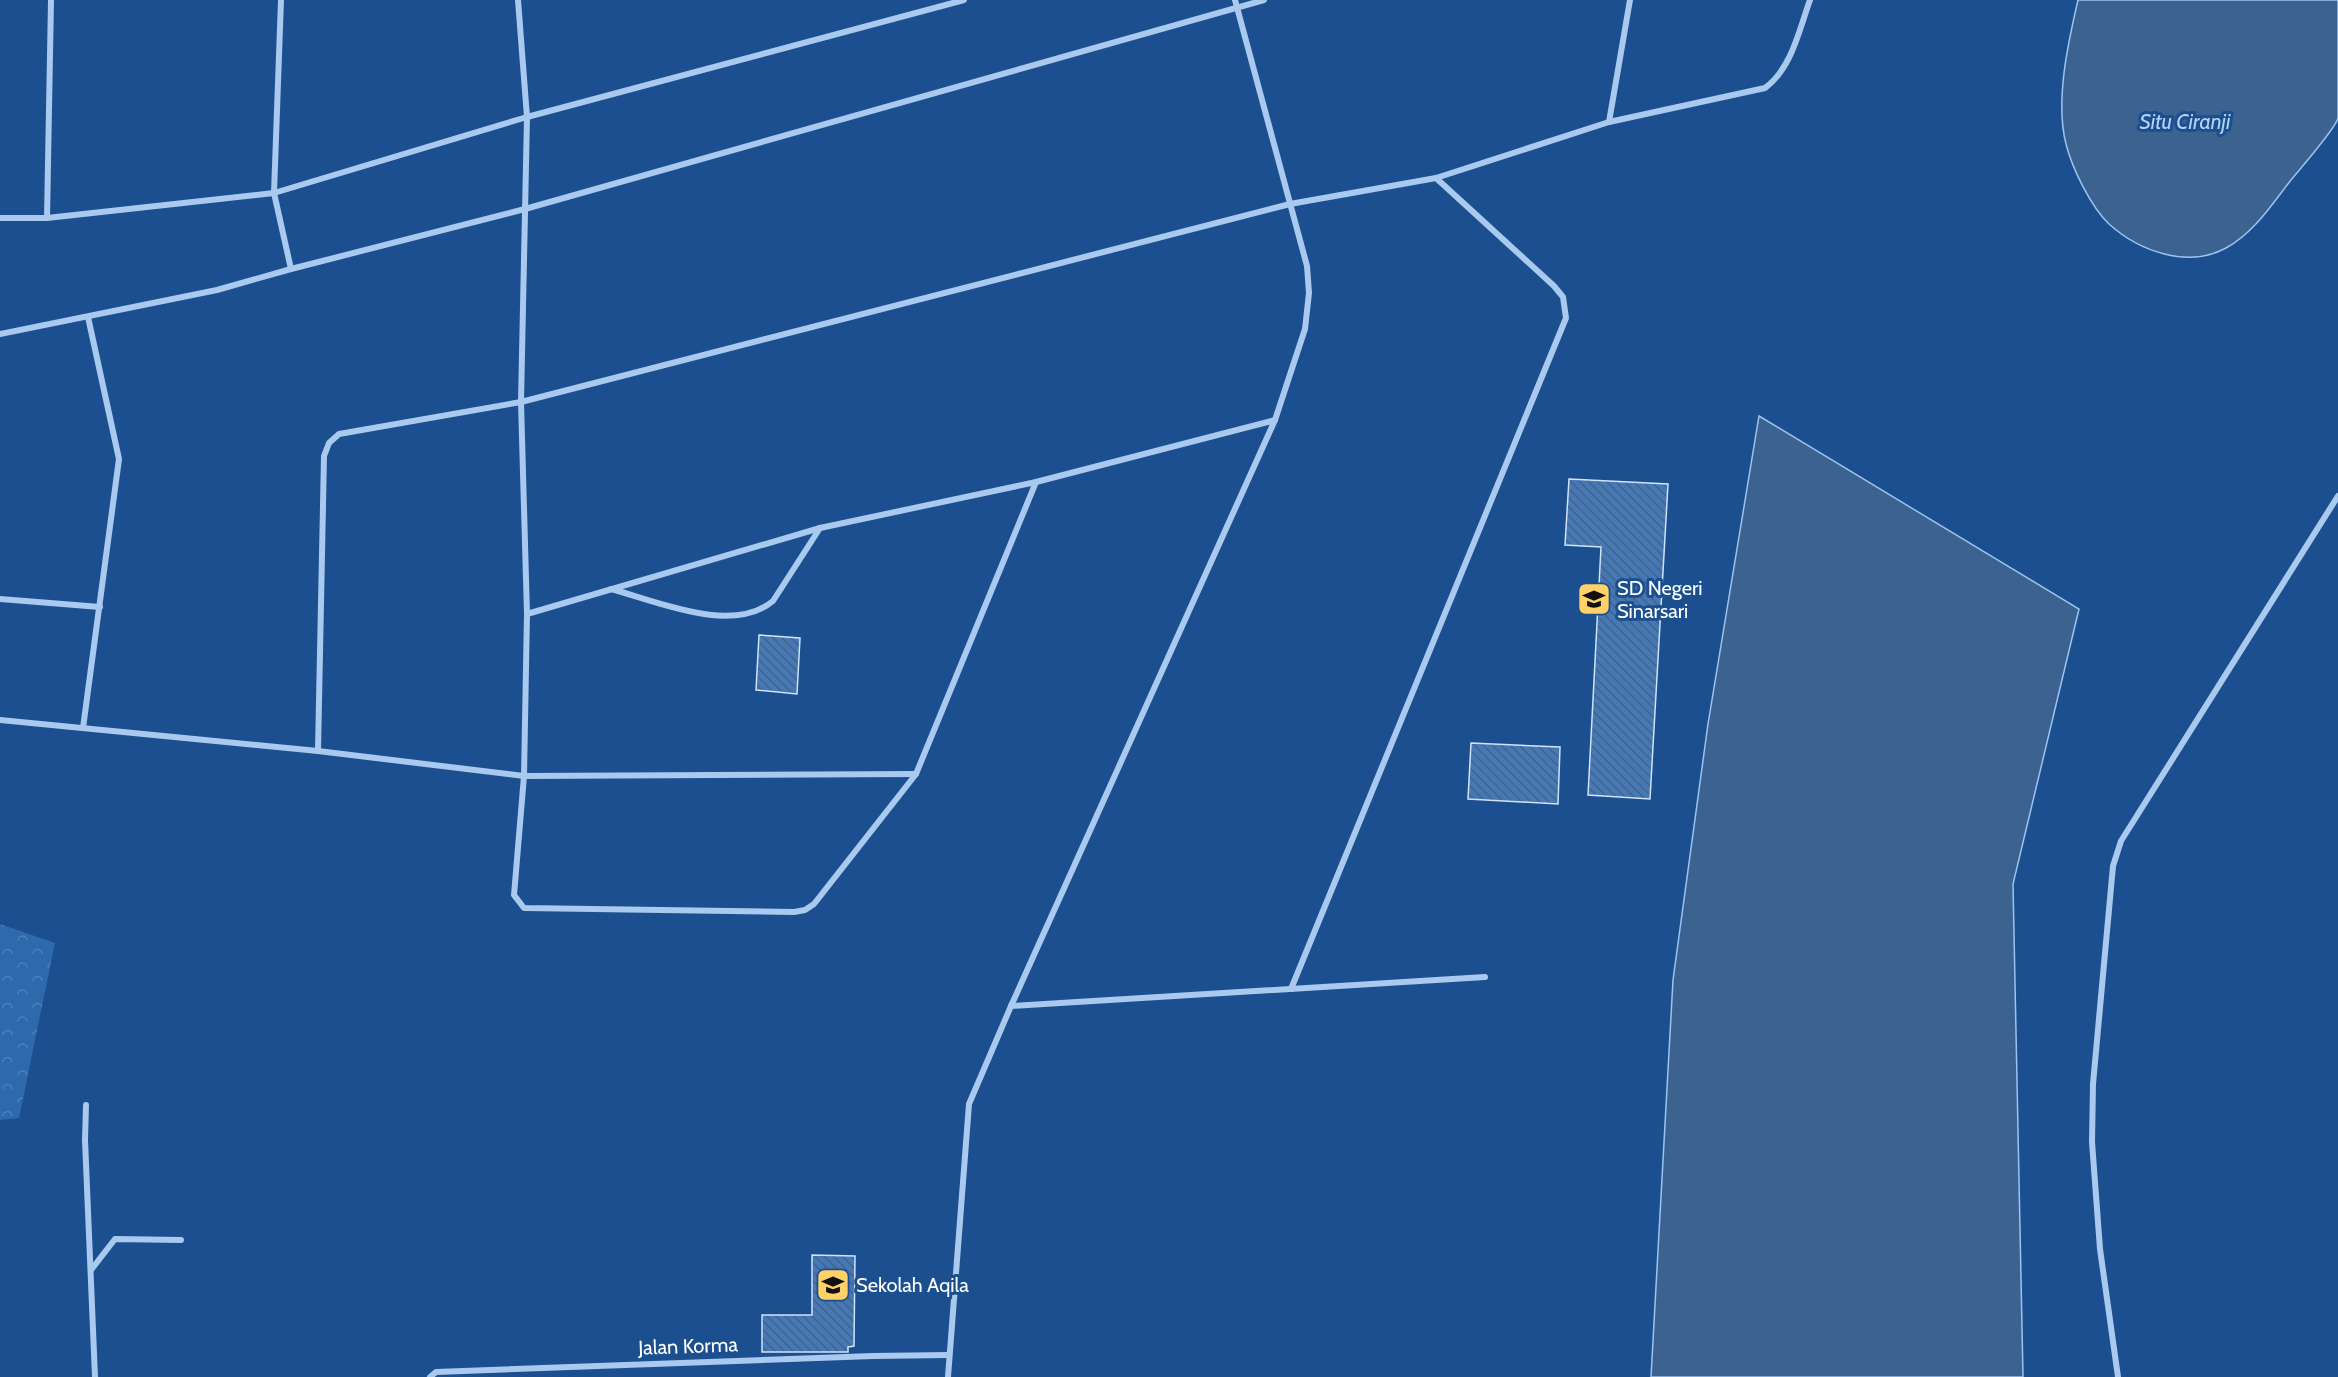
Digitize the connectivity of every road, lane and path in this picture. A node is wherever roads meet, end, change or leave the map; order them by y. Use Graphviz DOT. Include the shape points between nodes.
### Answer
graph roads {
  1 [pos="51,0"];
  2 [pos="281,0"];
  3 [pos="518,0"];
  4 [pos="964,0"];
  5 [pos="1235,0"];
  6 [pos="1264,0"];
  7 [pos="1630,0"];
  8 [pos="1810,0"];
  9 [pos="1237,8"];
  10 [pos="527,117"];
  11 [pos="1609,122"];
  12 [pos="1436,178"];
  13 [pos="274,193"];
  14 [pos="1290,204"];
  15 [pos="525,209"];
  16 [pos="0,218"];
  17 [pos="47,218"];
  18 [pos="291,269"];
  19 [pos="88,317"];
  20 [pos="0,334"];
  21 [pos="521,402"];
  22 [pos="1275,420"];
  23 [pos="1036,482"];
  24 [pos="2338,496"];
  25 [pos="820,528"];
  26 [pos="610,588"];
  27 [pos="0,599"];
  28 [pos="100,607"];
  29 [pos="528,614"];
  30 [pos="0,720"];
  31 [pos="83,728"];
  32 [pos="318,751"];
  33 [pos="916,774"];
  34 [pos="524,776"];
  35 [pos="1485,977"];
  36 [pos="1291,989"];
  37 [pos="1011,1006"];
  38 [pos="86,1105"];
  39 [pos="181,1240"];
  40 [pos="91,1271"];
  41 [pos="948,1355"];
  42 [pos="95,1377"];
  43 [pos="430,1377"];
  44 [pos="948,1377"];
  45 [pos="2118,1377"];
  1 -- 17 [label="street"];
  2 -- 13 [label="street"];
  3 -- 10 [label="street"];
  4 -- 10 [label="street"];
  5 -- 9 [label="street"];
  6 -- 9 [label="street"];
  7 -- 11 [label="street"];
  8 -- 11 [label="street" via="1785,68 1765,88"];
  9 -- 14 [label="street"];
  9 -- 15 [label="street"];
  10 -- 13 [label="street"];
  10 -- 15 [label="street"];
  11 -- 12 [label="street"];
  12 -- 14 [label="street"];
  12 -- 36 [label="street" via="1554,286 1563,297 1566,318"];
  13 -- 17 [label="street"];
  13 -- 18 [label="street"];
  14 -- 21 [label="street"];
  14 -- 22 [label="street" via="1307,266 1309,293 1305,329"];
  15 -- 18 [label="street"];
  15 -- 21 [label="street"];
  16 -- 17 [label="street"];
  18 -- 19 [label="street" via="217,290"];
  19 -- 20 [label="street"];
  19 -- 28 [label="street" via="118,459"];
  21 -- 29 [label="street"];
  21 -- 32 [label="street" via="339,434 328,443 324,456"];
  22 -- 23 [label="street"];
  22 -- 37 [label="street"];
  23 -- 25 [label="street"];
  23 -- 33 [label="street"];
  24 -- 45 [label="street" via="2121,841 2113,866 2091,1142 2100,1249"];
  25 -- 26 [label="street"];
  25 -- 26 [label="street" via="778,595 764,608 751,613 703,614"];
  26 -- 29 [label="street"];
  27 -- 28 [label="street"];
  28 -- 31 [label="street"];
  29 -- 34 [label="street"];
  30 -- 31 [label="street"];
  31 -- 32 [label="street"];
  32 -- 34 [label="street"];
  33 -- 34 [label="street"];
  33 -- 34 [label="street" via="814,904 794,912 524,908 514,895"];
  35 -- 36 [label="street"];
  36 -- 37 [label="street"];
  37 -- 41 [label="street" via="969,1104"];
  38 -- 40 [label="street"];
  39 -- 40 [label="street" via="115,1239"];
  40 -- 42 [label="street"];
  41 -- 43 [label="street, Jalan Korma" via="436,1372"];
  41 -- 44 [label="street"];
}
